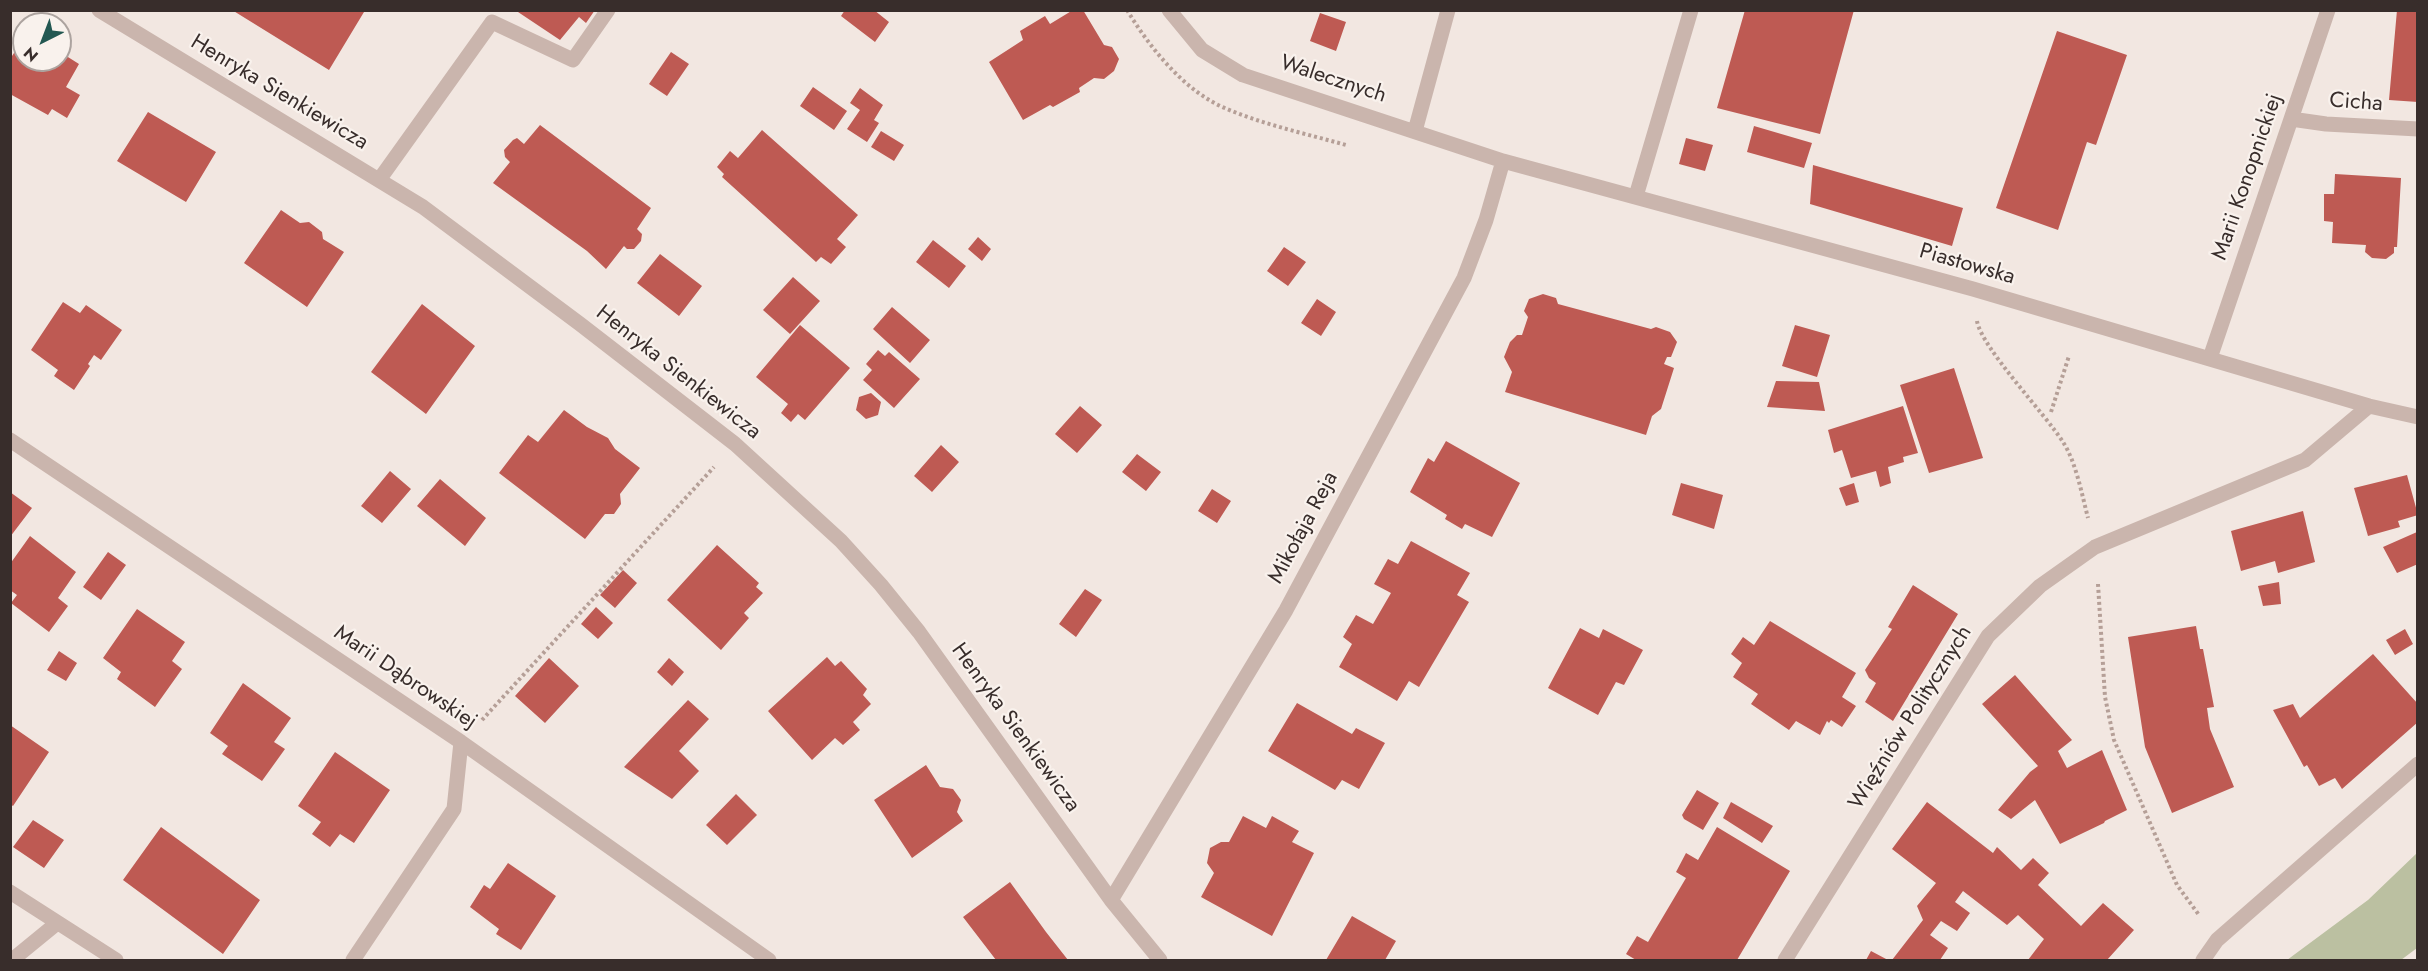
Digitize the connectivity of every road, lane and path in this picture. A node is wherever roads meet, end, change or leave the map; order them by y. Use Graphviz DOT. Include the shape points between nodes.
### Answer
graph roads {
  1 [pos="99,10"];
  2 [pos="608,10"];
  3 [pos="1169,10"];
  4 [pos="1448,10"];
  5 [pos="1691,10"];
  6 [pos="2328,10"];
  7 [pos="2291,119"];
  8 [pos="2418,129"];
  9 [pos="1415,130"];
  10 [pos="1503,161"];
  11 [pos="379,180"];
  12 [pos="1636,196"];
  13 [pos="1973,289"];
  14 [pos="2068,356"];
  15 [pos="2210,358"];
  16 [pos="2369,406"];
  17 [pos="2051,412"];
  18 [pos="2418,417"];
  19 [pos="10,440"];
  20 [pos="735,444"];
  21 [pos="2095,547"];
  22 [pos="461,742"];
  23 [pos="2418,764"];
  24 [pos="10,892"];
  25 [pos="1111,900"];
  26 [pos="56,924"];
  27 [pos="2217,940"];
  28 [pos="12,960"];
  29 [pos="116,960"];
  30 [pos="353,960"];
  31 [pos="769,960"];
  32 [pos="1160,960"];
  33 [pos="1785,960"];
  34 [pos="2203,960"];
  1 -- 11 [label="street, Henryka Sienkiewicza"];
  2 -- 11 [label="street" via="573,60 492,22"];
  3 -- 9 [label="street, Walecznych" via="1202,50 1243,75"];
  4 -- 9 [label="street"];
  5 -- 12 [label="street"];
  6 -- 7 [label="street, Marii Konopnickiej"];
  7 -- 8 [label="street, Cicha"];
  7 -- 15 [label="street, Marii Konopnickiej"];
  9 -- 10 [label="street, Walecznych"];
  10 -- 12 [label="street, Piastowska"];
  10 -- 25 [label="street, Mikołaja Reja" via="1464,278 1286,610"];
  11 -- 20 [label="street, Henryka Sienkiewicza" via="466,237"];
  12 -- 13 [label="street, Piastowska"];
  13 -- 15 [label="street, Piastowska"];
  13 -- 21 [label="path" via="1977,325 2064,444 2081,487"];
  14 -- 17 [label="path"];
  15 -- 16 [label="street, Piastowska"];
  16 -- 18 [label="street, Piastowska"];
  16 -- 21 [label="street, Więźniów Politycznych" via="2305,460"];
  19 -- 22 [label="street, Marii Dąbrowskiej"];
  20 -- 22 [label="path"];
  20 -- 25 [label="street, Henryka Sienkiewicza" via="842,541 881,585"];
  21 -- 27 [label="path" via="2105,697 2114,740 2177,885"];
  21 -- 33 [label="street, Więźniów Politycznych" via="2040,586 1988,636"];
  22 -- 30 [label="street" via="454,809"];
  22 -- 31 [label="street, Marii Dąbrowskiej"];
  23 -- 27 [label="street"];
  24 -- 26 [label="street"];
  25 -- 32 [label="street, Henryka Sienkiewicza"];
  26 -- 28 [label="street"];
  26 -- 29 [label="street"];
  27 -- 34 [label="street"];
}
